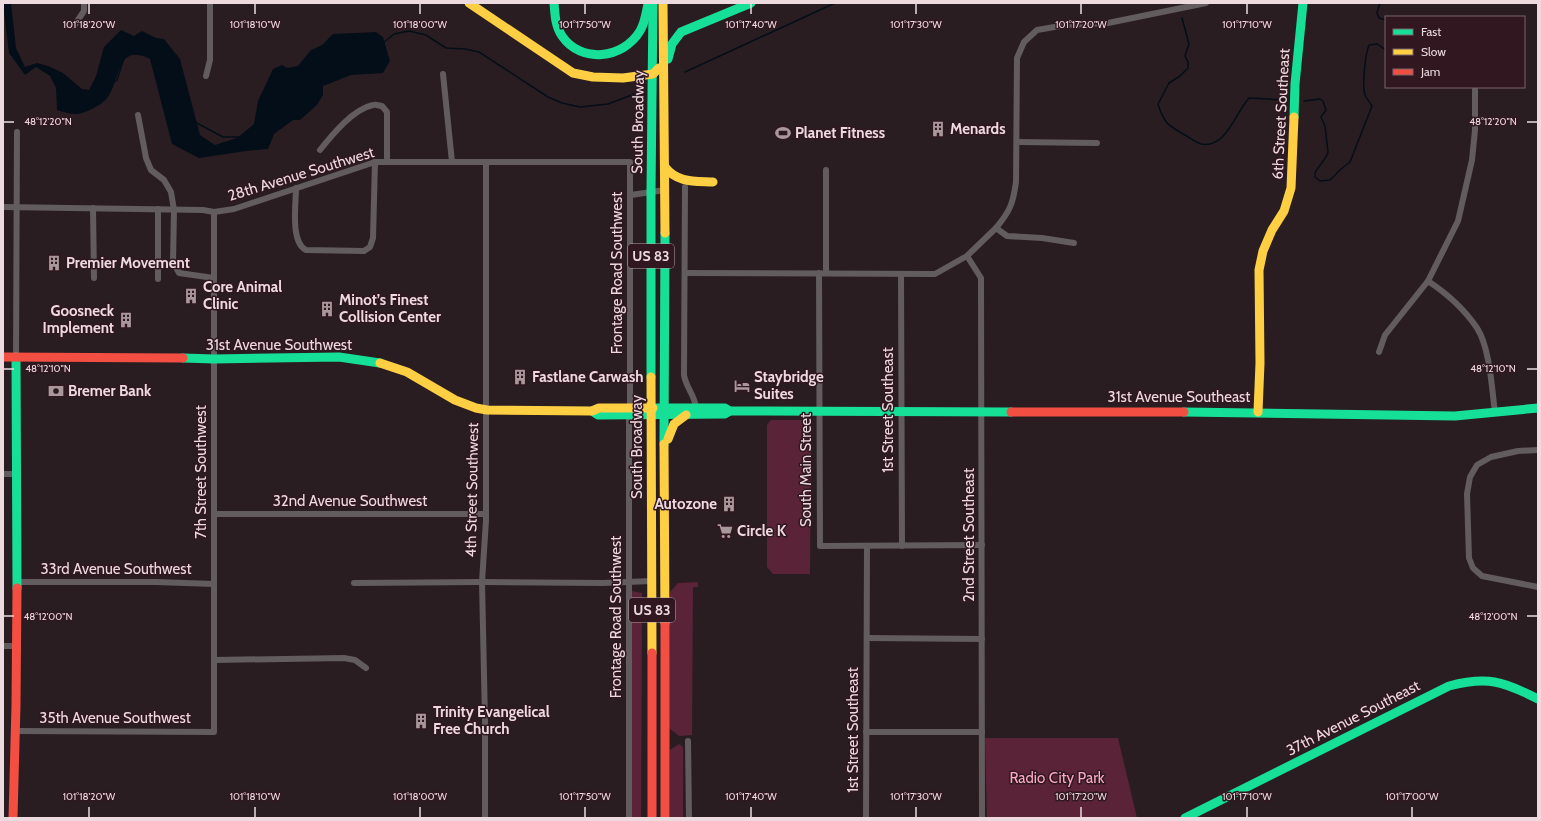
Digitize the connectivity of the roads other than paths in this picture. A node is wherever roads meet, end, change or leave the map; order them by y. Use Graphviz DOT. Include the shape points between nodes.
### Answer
graph roads {
  1 [pos="84,3"];
  2 [pos="210,3"];
  3 [pos="469,3"];
  4 [pos="554,3"];
  5 [pos="649,3"];
  6 [pos="653,3"];
  7 [pos="663,3"];
  8 [pos="751,3"];
  9 [pos="1206,3"];
  10 [pos="1303,3"];
  11 [pos="74,26"];
  12 [pos="663,52"];
  13 [pos="443,74"];
  14 [pos="653,74"];
  15 [pos="206,76"];
  16 [pos="622,78"];
  17 [pos="1475,90"];
  18 [pos="653,104"];
  19 [pos="138,115"];
  20 [pos="17,132"];
  21 [pos="1017,142"];
  22 [pos="1097,143"];
  23 [pos="320,150"];
  24 [pos="375,162"];
  25 [pos="387,162"];
  26 [pos="452,162"];
  27 [pos="486,162"];
  28 [pos="630,162"];
  29 [pos="664,163"];
  30 [pos="826,170"];
  31 [pos="713,182"];
  32 [pos="685,186"];
  33 [pos="296,188"];
  34 [pos="665,190"];
  35 [pos="651,191"];
  36 [pos="631,195"];
  37 [pos="16,206"];
  38 [pos="3,207"];
  39 [pos="94,208"];
  40 [pos="158,209"];
  41 [pos="174,210"];
  42 [pos="214,212"];
  43 [pos="996,228"];
  44 [pos="1074,244"];
  45 [pos="966,256"];
  46 [pos="685,273"];
  47 [pos="822,274"];
  48 [pos="901,274"];
  49 [pos="94,278"];
  50 [pos="214,278"];
  51 [pos="158,279"];
  52 [pos="1428,281"];
  53 [pos="1379,352"];
  54 [pos="3,357"];
  55 [pos="16,357"];
  56 [pos="214,359"];
  57 [pos="696,408"];
  58 [pos="1538,408"];
  59 [pos="486,410"];
  60 [pos="730,410"];
  61 [pos="819,411"];
  62 [pos="901,411"];
  63 [pos="982,411"];
  64 [pos="630,412"];
  65 [pos="657,412"];
  66 [pos="1258,412"];
  67 [pos="1494,413"];
  68 [pos="686,415"];
  69 [pos="1538,450"];
  70 [pos="652,463"];
  71 [pos="664,466"];
  72 [pos="3,474"];
  73 [pos="17,474"];
  74 [pos="214,514"];
  75 [pos="486,514"];
  76 [pos="665,517"];
  77 [pos="982,545"];
  78 [pos="867,546"];
  79 [pos="902,546"];
  80 [pos="665,577"];
  81 [pos="651,581"];
  82 [pos="17,582"];
  83 [pos="482,582"];
  84 [pos="354,583"];
  85 [pos="629,583"];
  86 [pos="214,584"];
  87 [pos="1538,587"];
  88 [pos="867,638"];
  89 [pos="982,639"];
  90 [pos="652,640"];
  91 [pos="3,646"];
  92 [pos="16,646"];
  93 [pos="214,660"];
  94 [pos="366,668"];
  95 [pos="665,680"];
  96 [pos="1538,699"];
  97 [pos="16,731"];
  98 [pos="214,732"];
  99 [pos="866,732"];
  100 [pos="982,732"];
  101 [pos="665,740"];
  102 [pos="688,741"];
  103 [pos="13,818"];
  104 [pos="486,818"];
  105 [pos="629,818"];
  106 [pos="652,818"];
  107 [pos="665,818"];
  108 [pos="689,818"];
  109 [pos="866,818"];
  110 [pos="982,818"];
  111 [pos="1185,818"];
  1 -- 11 [label="street" via="84,11"];
  2 -- 15 [label="street" via="210,60"];
  3 -- 16 [label="main road" via="573,73 584,77"];
  4 -- 5 [label="main road" via="556,27 566,43 583,53 605,55 624,48 640,32"];
  6 -- 14 [label="main road, South Broadway / US 83"];
  7 -- 12 [label="main road, South Broadway / US 83"];
  8 -- 29 [label="main road" via="690,27 674,39 668,55 668,135"];
  9 -- 21 [label="street" via="1108,23 1066,25 1037,30 1024,42 1017,58"];
  10 -- 66 [label="main road, 6th Street Southeast" via="1294,84 1294,160 1291,188 1284,211 1263,251 1259,270"];
  12 -- 14 [label="main road" via="658,69"];
  12 -- 29 [label="main road, South Broadway / US 83"];
  13 -- 26 [label="street"];
  14 -- 16 [label="main road"];
  14 -- 18 [label="main road, South Broadway / US 83"];
  16 -- 18 [label="main road" via="642,84"];
  17 -- 52 [label="street" via="1475,130 1468,182 1458,221"];
  18 -- 35 [label="main road, South Broadway / US 83"];
  19 -- 41 [label="street" via="146,158 151,170 168,186"];
  20 -- 37 [label="street"];
  21 -- 22 [label="street"];
  21 -- 43 [label="street" via="1013,200 1008,213"];
  23 -- 25 [label="street" via="334,131 358,111 373,105 382,106 387,112"];
  24 -- 25 [label="street, 28th Avenue Southwest"];
  24 -- 33 [label="street, 28th Avenue Southwest"];
  24 -- 33 [label="street" via="373,238 370,247 364,251 302,248 296,231"];
  25 -- 26 [label="street, 28th Avenue Southwest"];
  26 -- 27 [label="street, 28th Avenue Southwest"];
  27 -- 28 [label="street, 28th Avenue Southwest"];
  27 -- 59 [label="street, 4th Street Southwest"];
  28 -- 36 [label="street, Frontage Road Southwest"];
  29 -- 31 [label="main road" via="668,173 682,180"];
  29 -- 34 [label="main road, South Broadway / US 83"];
  30 -- 47 [label="street, South Main Street"];
  32 -- 46 [label="street"];
  33 -- 42 [label="street, 28th Avenue Southwest" via="234,209"];
  34 -- 35 [label="street"];
  34 -- 65 [label="main road, South Broadway / US 83"];
  35 -- 36 [label="street"];
  35 -- 65 [label="main road, South Broadway / US 83" via="651,318"];
  36 -- 64 [label="street, Frontage Road Southwest"];
  37 -- 38 [label="street, 28th Avenue Southwest"];
  37 -- 39 [label="street, 28th Avenue Southwest"];
  37 -- 55 [label="street"];
  39 -- 40 [label="street, 28th Avenue Southwest"];
  39 -- 49 [label="street"];
  40 -- 41 [label="street, 28th Avenue Southwest"];
  40 -- 51 [label="street"];
  41 -- 42 [label="street, 28th Avenue Southwest"];
  41 -- 50 [label="street" via="173,262 179,273"];
  42 -- 50 [label="street, 7th Street Southwest"];
  43 -- 44 [label="street" via="1007,236 1042,238"];
  43 -- 45 [label="street"];
  45 -- 48 [label="street" via="935,274"];
  45 -- 63 [label="street, 2nd Street Southeast" via="981,278"];
  46 -- 47 [label="street"];
  46 -- 57 [label="street" via="684,375 685,382 695,398"];
  47 -- 48 [label="street"];
  47 -- 61 [label="street, South Main Street"];
  48 -- 62 [label="street, 1st Street Southeast"];
  50 -- 56 [label="street, 7th Street Southwest"];
  52 -- 53 [label="street" via="1385,336"];
  52 -- 67 [label="street" via="1452,301 1477,329 1490,376"];
  54 -- 55 [label="main road, 31st Avenue Southwest"];
  55 -- 56 [label="main road, 31st Avenue Southwest"];
  55 -- 73 [label="main road"];
  56 -- 59 [label="main road, 31st Avenue Southwest" via="339,357 377,362 408,372 475,409"];
  56 -- 74 [label="street, 7th Street Southwest"];
  57 -- 60 [label="main road, 31st Avenue Southwest"];
  57 -- 65 [label="main road, 31st Avenue Southwest"];
  58 -- 67 [label="main road, 31st Avenue Southeast"];
  59 -- 64 [label="main road, 31st Avenue Southwest" via="599,408"];
  59 -- 75 [label="street, 4th Street Southwest"];
  60 -- 61 [label="main road, 31st Avenue Southwest"];
  60 -- 68 [label="main road, 31st Avenue Southwest" via="725,414"];
  61 -- 62 [label="main road, 31st Avenue Southeast"];
  61 -- 78 [label="street, South Main Street" via="820,546"];
  62 -- 63 [label="main road, 31st Avenue Southeast"];
  62 -- 79 [label="street, 1st Street Southeast"];
  63 -- 66 [label="main road, 31st Avenue Southeast"];
  63 -- 77 [label="street, 2nd Street Southeast"];
  64 -- 65 [label="main road, 31st Avenue Southwest"];
  64 -- 85 [label="street, Frontage Road Southwest"];
  65 -- 68 [label="main road, 31st Avenue Southwest"];
  65 -- 70 [label="main road, South Broadway / US 83"];
  65 -- 71 [label="main road, South Broadway / US 83"];
  65 -- 76 [label="main road" via="659,479"];
  66 -- 67 [label="main road, 31st Avenue Southeast" via="1442,416"];
  68 -- 71 [label="main road" via="673,424 669,431 668,458"];
  69 -- 87 [label="street" via="1491,457 1477,465 1470,477 1467,494 1469,558 1473,568 1482,576"];
  70 -- 80 [label="main road" via="656,515 656,572 657,575"];
  70 -- 81 [label="main road, South Broadway / US 83"];
  71 -- 76 [label="main road, South Broadway / US 83"];
  72 -- 73 [label="street"];
  73 -- 82 [label="main road"];
  74 -- 75 [label="street, 32nd Avenue Southwest"];
  74 -- 86 [label="street, 7th Street Southwest"];
  75 -- 83 [label="street, 4th Street Southwest"];
  76 -- 80 [label="main road, South Broadway / US 83"];
  77 -- 79 [label="street"];
  77 -- 89 [label="street, 2nd Street Southeast"];
  78 -- 79 [label="street"];
  78 -- 88 [label="street, 1st Street Southeast"];
  80 -- 95 [label="main road, South Broadway / US 83"];
  81 -- 85 [label="street"];
  81 -- 90 [label="main road, South Broadway / US 83"];
  81 -- 95 [label="main road" via="657,586 657,637"];
  82 -- 86 [label="street, 33rd Avenue Southwest"];
  82 -- 92 [label="main road"];
  83 -- 84 [label="street"];
  83 -- 85 [label="street"];
  83 -- 104 [label="street, 4th Street Southwest"];
  85 -- 105 [label="street, Frontage Road Southwest"];
  86 -- 93 [label="street, 7th Street Southwest"];
  88 -- 89 [label="street"];
  88 -- 99 [label="street, 1st Street Southeast"];
  89 -- 100 [label="street, 2nd Street Southeast"];
  90 -- 101 [label="main road" via="657,676 656,733 658,738"];
  90 -- 106 [label="main road, South Broadway / US 83"];
  91 -- 92 [label="street"];
  92 -- 97 [label="main road"];
  93 -- 94 [label="street" via="344,658 355,660"];
  93 -- 98 [label="street, 7th Street Southwest"];
  95 -- 101 [label="main road, South Broadway / US 83"];
  96 -- 111 [label="main road, 37th Avenue Southeast" via="1492,680 1456,684"];
  97 -- 98 [label="street, 35th Avenue Southwest"];
  97 -- 103 [label="main road"];
  99 -- 100 [label="street"];
  99 -- 109 [label="street, 1st Street Southeast"];
  100 -- 110 [label="street, 2nd Street Southeast"];
  101 -- 107 [label="main road, South Broadway / US 83"];
  102 -- 108 [label="street"];
}
